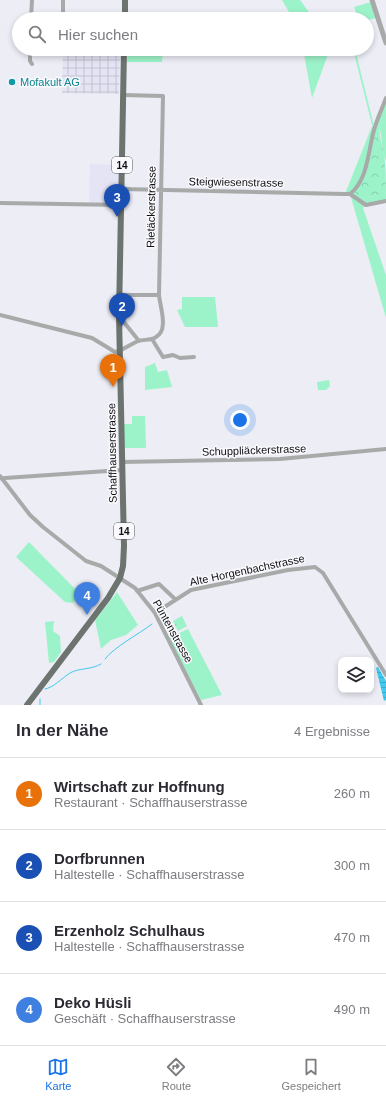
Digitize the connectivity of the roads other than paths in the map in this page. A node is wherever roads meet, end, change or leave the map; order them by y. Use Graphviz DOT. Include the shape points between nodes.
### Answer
graph roads {
  1 [pos="32,0"];
  2 [pos="64,0"];
  3 [pos="125,0"];
  4 [pos="372,0"];
  5 [pos="31,12"];
  6 [pos="63,12"];
  7 [pos="125,12"];
  8 [pos="386,42"];
  9 [pos="31,56"];
  10 [pos="124,56"];
  11 [pos="32,64"];
  12 [pos="124,95"];
  13 [pos="386,98"];
  14 [pos="122,189"];
  15 [pos="161,190"];
  16 [pos="350,194"];
  17 [pos="386,201"];
  18 [pos="0,203"];
  19 [pos="122,205"];
  20 [pos="119,295"];
  21 [pos="159,295"];
  22 [pos="0,315"];
  23 [pos="119,316"];
  24 [pos="152,339"];
  25 [pos="139,341"];
  26 [pos="120,351"];
  27 [pos="194,357"];
  28 [pos="386,449"];
  29 [pos="122,462"];
  30 [pos="122,470"];
  31 [pos="1,478"];
  32 [pos="120,578"];
  33 [pos="137,591"];
  34 [pos="175,599"];
  35 [pos="155,613"];
  36 [pos="386,675"];
  37 [pos="200,703"];
  38 [pos="27,705"];
  1 -- 5 [label="street"];
  2 -- 6 [label="street"];
  3 -- 7 [label="main road"];
  4 -- 8 [label="street"];
  9 -- 11 [label="street"];
  10 -- 12 [label="main road, Schaffhauserstrasse / 14"];
  12 -- 14 [label="main road, Schaffhauserstrasse / 14"];
  12 -- 15 [label="street, Rietäckerstrasse" via="163,96"];
  13 -- 16 [label="street" via="374,129 366,168"];
  14 -- 15 [label="street, Steigwiesenstrasse"];
  14 -- 19 [label="main road, Schaffhauserstrasse / 14"];
  15 -- 16 [label="street, Steigwiesenstrasse"];
  15 -- 21 [label="street, Rietäckerstrasse"];
  16 -- 17 [label="street" via="366,205"];
  18 -- 19 [label="street"];
  19 -- 20 [label="main road, Schaffhauserstrasse / 14"];
  20 -- 21 [label="street"];
  20 -- 23 [label="main road, Schaffhauserstrasse / 14"];
  21 -- 24 [label="street, Rietäckerstrasse" via="163,328 160,334"];
  22 -- 26 [label="street" via="92,338 113,352"];
  23 -- 25 [label="street"];
  23 -- 26 [label="main road, Schaffhauserstrasse / 14"];
  24 -- 25 [label="street"];
  24 -- 27 [label="street" via="163,357"];
  25 -- 26 [label="street"];
  26 -- 29 [label="main road, Schaffhauserstrasse / 14"];
  28 -- 29 [label="street, Schuppliäckerstrasse" via="280,459"];
  29 -- 30 [label="main road, Schaffhauserstrasse / 14"];
  30 -- 31 [label="street"];
  30 -- 32 [label="main road, Schaffhauserstrasse / 14" via="124,546"];
  31 -- 32 [label="street, Püntenstrasse" via="30,515 59,540 86,561 101,566"];
  32 -- 33 [label="street, Püntenstrasse"];
  32 -- 38 [label="main road, Schaffhauserstrasse / 14" via="108,598"];
  33 -- 34 [label="street" via="159,584"];
  33 -- 35 [label="street, Püntenstrasse"];
  34 -- 35 [label="street, Alte Horgenbachstrasse"];
  34 -- 36 [label="street, Alte Horgenbachstrasse" via="203,586 315,566 323,574"];
  35 -- 37 [label="street, Püntenstrasse"];
}
